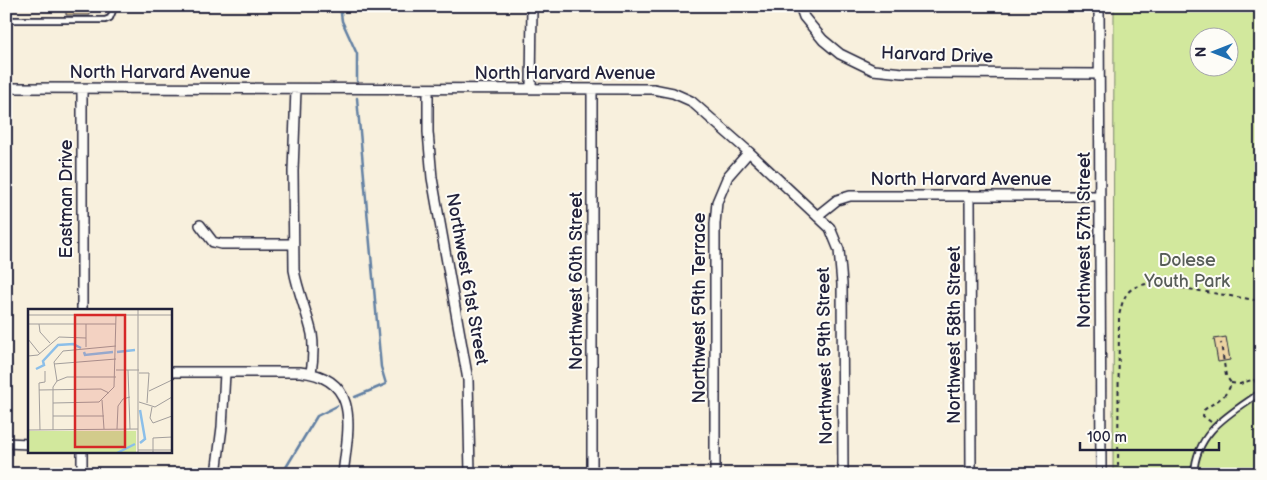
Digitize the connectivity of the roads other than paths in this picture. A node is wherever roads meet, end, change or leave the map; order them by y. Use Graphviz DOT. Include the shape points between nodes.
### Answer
graph roads {
  1 [pos="115,6"];
  2 [pos="532,6"];
  3 [pos="800,6"];
  4 [pos="1099,6"];
  5 [pos="6,20"];
  6 [pos="1099,74"];
  7 [pos="6,88"];
  8 [pos="82,89"];
  9 [pos="296,89"];
  10 [pos="428,89"];
  11 [pos="531,89"];
  12 [pos="592,89"];
  13 [pos="749,152"];
  14 [pos="970,196"];
  15 [pos="1100,196"];
  16 [pos="817,216"];
  17 [pos="200,225"];
  18 [pos="293,244"];
  19 [pos="82,309"];
  20 [pos="171,372"];
  21 [pos="225,373"];
  22 [pos="311,373"];
  23 [pos="1260,392"];
  24 [pos="6,444"];
  25 [pos="28,444"];
  26 [pos="82,452"];
  27 [pos="82,474"];
  28 [pos="216,474"];
  29 [pos="343,474"];
  30 [pos="470,474"];
  31 [pos="592,474"];
  32 [pos="715,474"];
  33 [pos="843,474"];
  34 [pos="970,474"];
  35 [pos="1101,474"];
  36 [pos="1194,474"];
  1 -- 5 [label="lane" via="110,18 104,20"];
  2 -- 11 [label="street"];
  3 -- 6 [label="street, Harvard Drive" via="804,17 823,40 840,54 874,70"];
  4 -- 6 [label="street, Northwest 57th Street"];
  6 -- 15 [label="street, Northwest 57th Street"];
  7 -- 8 [label="street, North Harvard Avenue"];
  8 -- 9 [label="street, North Harvard Avenue"];
  8 -- 19 [label="street, Eastman Drive"];
  9 -- 10 [label="street, North Harvard Avenue"];
  9 -- 18 [label="street"];
  10 -- 11 [label="street, North Harvard Avenue"];
  10 -- 30 [label="street, Northwest 61st Street" via="430,161 468,380"];
  11 -- 12 [label="street, North Harvard Avenue"];
  12 -- 13 [label="street, North Harvard Avenue" via="653,89 674,93 691,101"];
  12 -- 31 [label="street, Northwest 60th Street"];
  13 -- 16 [label="street, North Harvard Avenue"];
  13 -- 32 [label="street, Northwest 59th Terrace" via="728,176 717,202"];
  14 -- 15 [label="street, North Harvard Avenue"];
  14 -- 16 [label="street, North Harvard Avenue" via="850,196 838,200"];
  14 -- 34 [label="street, Northwest 58th Street"];
  15 -- 35 [label="street, Northwest 57th Street"];
  16 -- 33 [label="street, Northwest 59th Street" via="830,228 839,250"];
  17 -- 18 [label="street" via="214,242 221,244"];
  18 -- 22 [label="street" via="296,283 312,335"];
  20 -- 21 [label="street"];
  21 -- 22 [label="street"];
  21 -- 28 [label="street"];
  22 -- 29 [label="street" via="327,380 344,398 348,414"];
  23 -- 36 [label="lane" via="1214,426 1202,442"];
  24 -- 25 [label="street"];
  26 -- 27 [label="street"];
}
